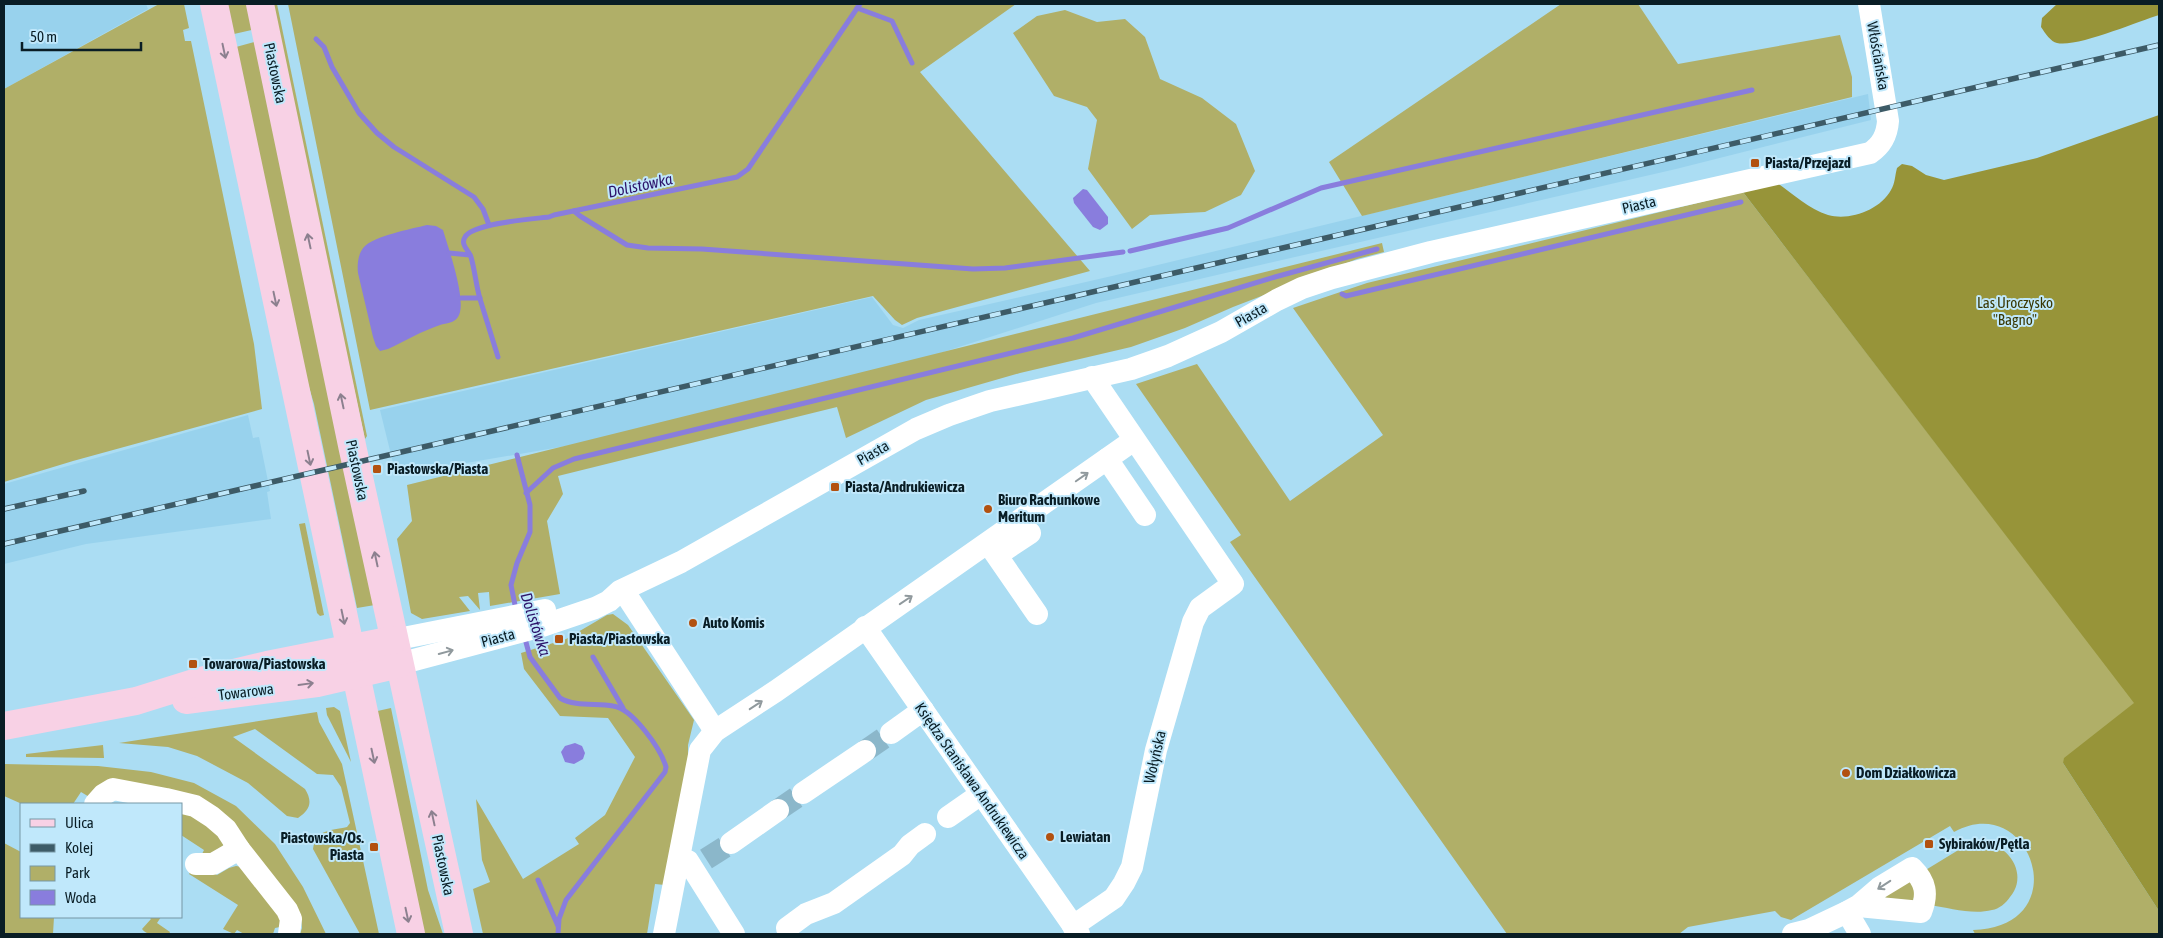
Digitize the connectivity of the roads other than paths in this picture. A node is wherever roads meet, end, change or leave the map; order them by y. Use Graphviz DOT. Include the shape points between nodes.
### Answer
graph roads {
  1 [pos="214,4"];
  2 [pos="260,4"];
  3 [pos="1869,4"];
  4 [pos="1886,108"];
  5 [pos="1092,377"];
  6 [pos="1134,440"];
  7 [pos="1107,459"];
  8 [pos="1135,509"];
  9 [pos="1030,532"];
  10 [pos="992,549"];
  11 [pos="622,591"];
  12 [pos="1037,614"];
  13 [pos="865,627"];
  14 [pos="349,648"];
  15 [pos="396,652"];
  16 [pos="355,675"];
  17 [pos="268,677"];
  18 [pos="923,710"];
  19 [pos="4,726"];
  20 [pos="715,731"];
  21 [pos="891,733"];
  22 [pos="865,751"];
  23 [pos="803,793"];
  24 [pos="981,794"];
  25 [pos="96,803"];
  26 [pos="182,803"];
  27 [pos="182,803"];
  28 [pos="778,810"];
  29 [pos="948,817"];
  30 [pos="925,834"];
  31 [pos="731,843"];
  32 [pos="239,849"];
  33 [pos="691,860"];
  34 [pos="196,864"];
  35 [pos="787,928"];
  36 [pos="1076,930"];
  37 [pos="289,934"];
  38 [pos="411,934"];
  39 [pos="458,934"];
  40 [pos="664,934"];
  41 [pos="734,934"];
  42 [pos="1793,934"];
  43 [pos="1860,934"];
  1 -- 14 [label="main road, one-way"];
  15 -- 2 [label="main road, Piastowska, one-way"];
  3 -- 4 [label="street, Włościańska"];
  4 -- 5 [label="street, Piasta" via="1885,137 1875,150 1862,156 1431,252 1332,278 1277,300 1187,349 1148,364"];
  5 -- 6 [label="street"];
  5 -- 11 [label="street, Piasta" via="990,401 916,429 681,562"];
  6 -- 7 [label="street"];
  6 -- 36 [label="street, Wołyńska" via="1233,584 1200,608 1193,622 1156,750 1129,875 1114,898"];
  7 -- 8 [label="street"];
  10 -- 7 [label="street, one-way"];
  9 -- 10 [label="street"];
  10 -- 12 [label="street"];
  13 -- 10 [label="street, one-way"];
  11 -- 15 [label="street, Piasta" via="604,592 540,619"];
  11 -- 20 [label="street"];
  13 -- 18 [label="street, Księdza Stanisława Andrukiewicza"];
  20 -- 13 [label="street, one-way"];
  14 -- 15 [label="main road, Towarowa"];
  14 -- 16 [label="main road"];
  14 -- 17 [label="main road, Towarowa"];
  15 -- 16 [label="main road, Towarowa"];
  39 -- 15 [label="main road, Piastowska, one-way"];
  17 -- 16 [label="main road, Towarowa, one-way" via="317,683"];
  16 -- 38 [label="main road, one-way"];
  17 -- 19 [label="main road, Towarowa" via="200,681 136,701"];
  18 -- 21 [label="street"];
  18 -- 24 [label="street, Księdza Stanisława Andrukiewicza"];
  20 -- 33 [label="street" via="700,750"];
  22 -- 23 [label="street"];
  24 -- 29 [label="street"];
  24 -- 36 [label="street, Księdza Stanisława Andrukiewicza"];
  25 -- 26 [label="street" via="113,790"];
  27 -- 32 [label="street" via="212,816 226,829"];
  28 -- 31 [label="street"];
  30 -- 35 [label="street" via="910,844 902,855 834,903 806,914"];
  32 -- 34 [label="street" via="213,864"];
  32 -- 37 [label="street" via="287,910"];
  33 -- 40 [label="street"];
  33 -- 41 [label="street"];
  42 -- 43 [label="street" via="1853,909"];
}
